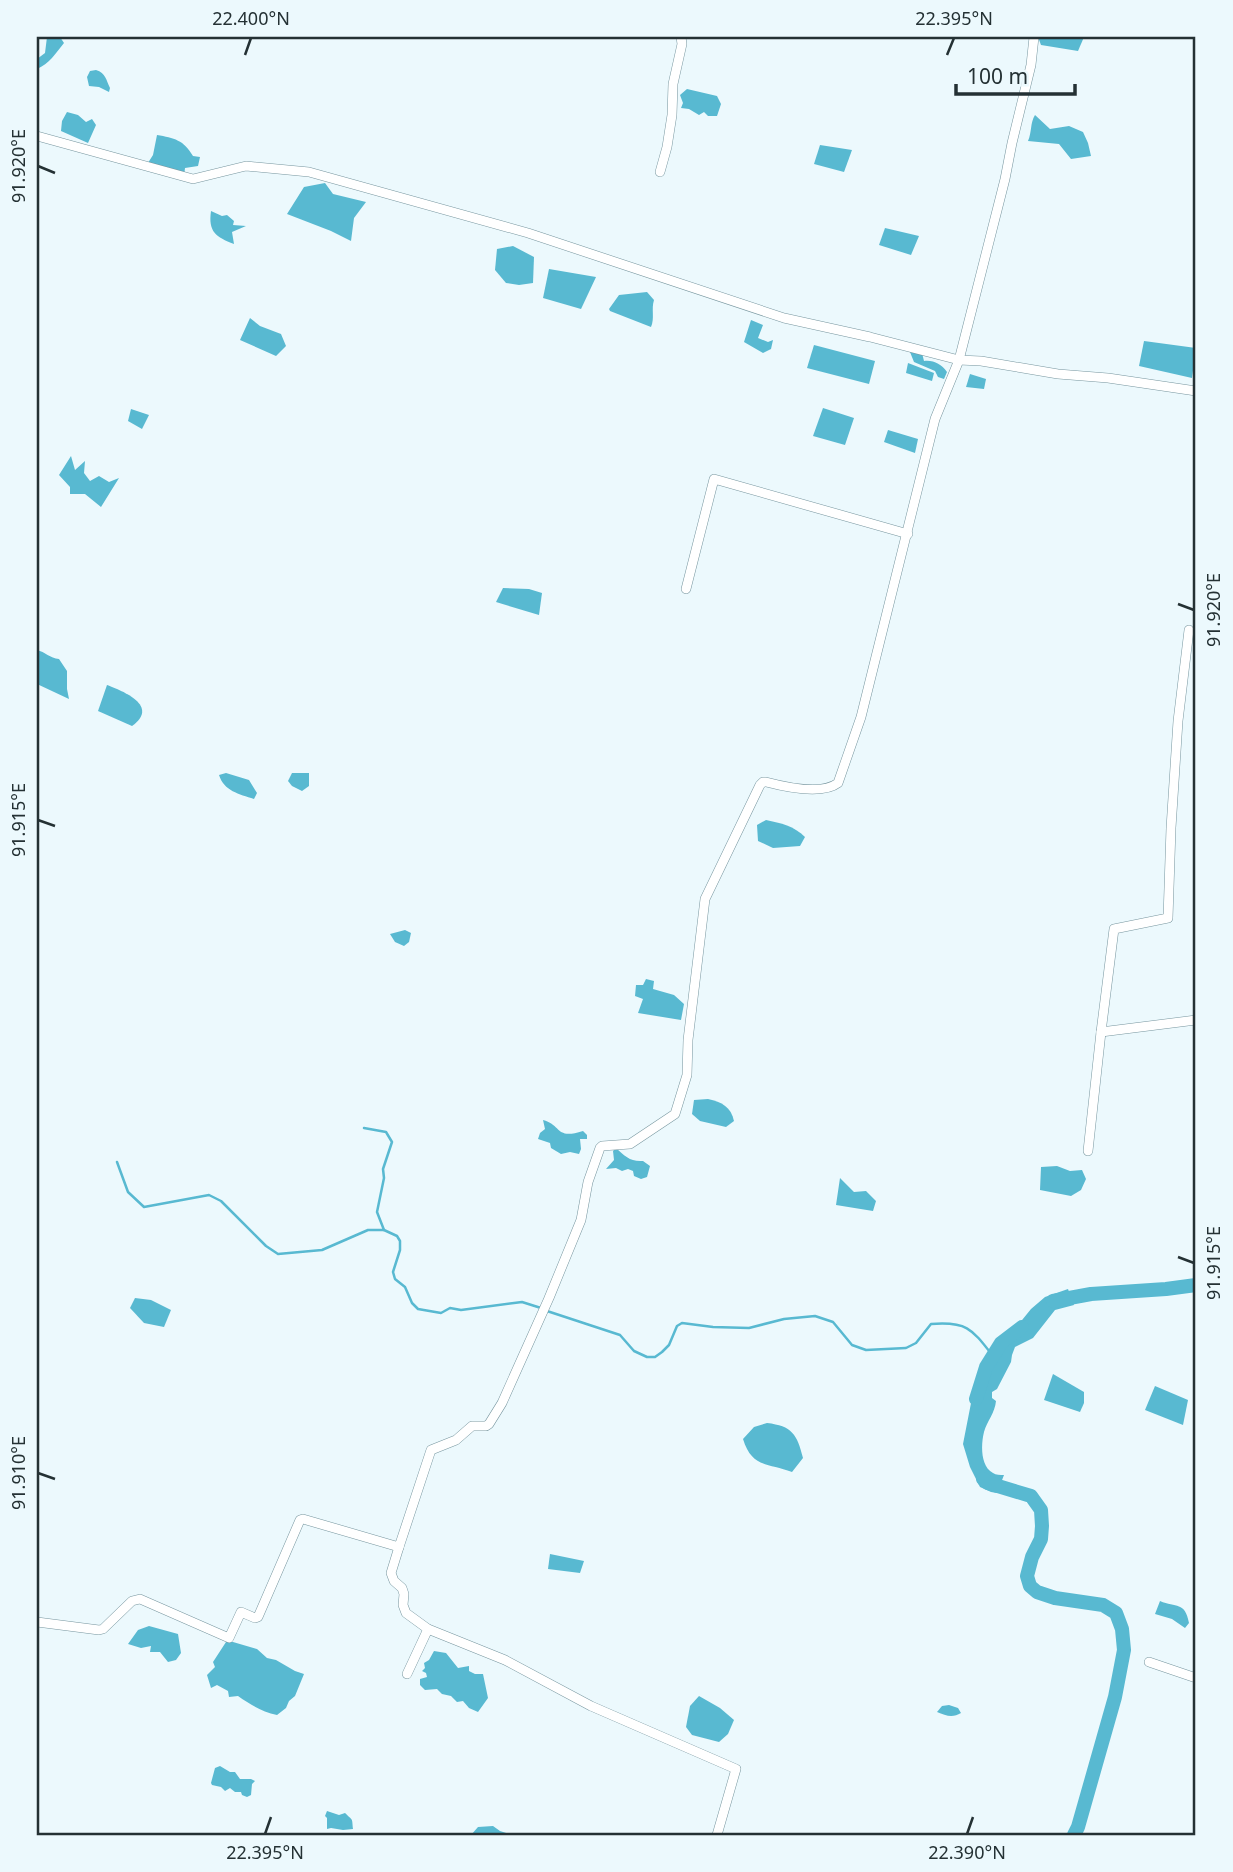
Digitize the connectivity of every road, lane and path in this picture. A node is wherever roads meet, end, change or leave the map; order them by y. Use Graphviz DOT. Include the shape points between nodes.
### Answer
graph roads {
  1 [pos="681,37"];
  2 [pos="1034,37"];
  3 [pos="37,136"];
  4 [pos="660,172"];
  5 [pos="959,360"];
  6 [pos="1196,391"];
  7 [pos="908,534"];
  8 [pos="686,589"];
  9 [pos="1189,630"];
  10 [pos="1196,1020"];
  11 [pos="1101,1032"];
  12 [pos="1088,1151"];
  13 [pos="399,1547"];
  14 [pos="37,1622"];
  15 [pos="428,1629"];
  16 [pos="1149,1662"];
  17 [pos="407,1674"];
  18 [pos="1196,1678"];
  19 [pos="717,1835"];
  1 -- 4 [label="street"];
  2 -- 5 [label="street" via="1026,89"];
  3 -- 5 [label="street" via="193,178 246,166 309,172 528,233 784,318"];
  5 -- 6 [label="street"];
  5 -- 7 [label="street" via="935,419"];
  7 -- 8 [label="street" via="714,479"];
  7 -- 13 [label="street" via="861,717 838,783 831,788 797,789 763,782 705,899 687,1075 675,1114 630,1144 600,1148 581,1220 502,1403 486,1426 472,1426 456,1440 431,1450"];
  9 -- 11 [label="street" via="1178,721 1168,918 1114,929"];
  10 -- 11 [label="street"];
  11 -- 12 [label="street"];
  13 -- 14 [label="street" via="300,1520 258,1617 241,1612 229,1638 140,1599 99,1630"];
  13 -- 15 [label="street" via="391,1573 402,1588 407,1613"];
  15 -- 17 [label="street"];
  15 -- 19 [label="street" via="505,1660 591,1706 736,1769"];
  16 -- 18 [label="street"];
}
